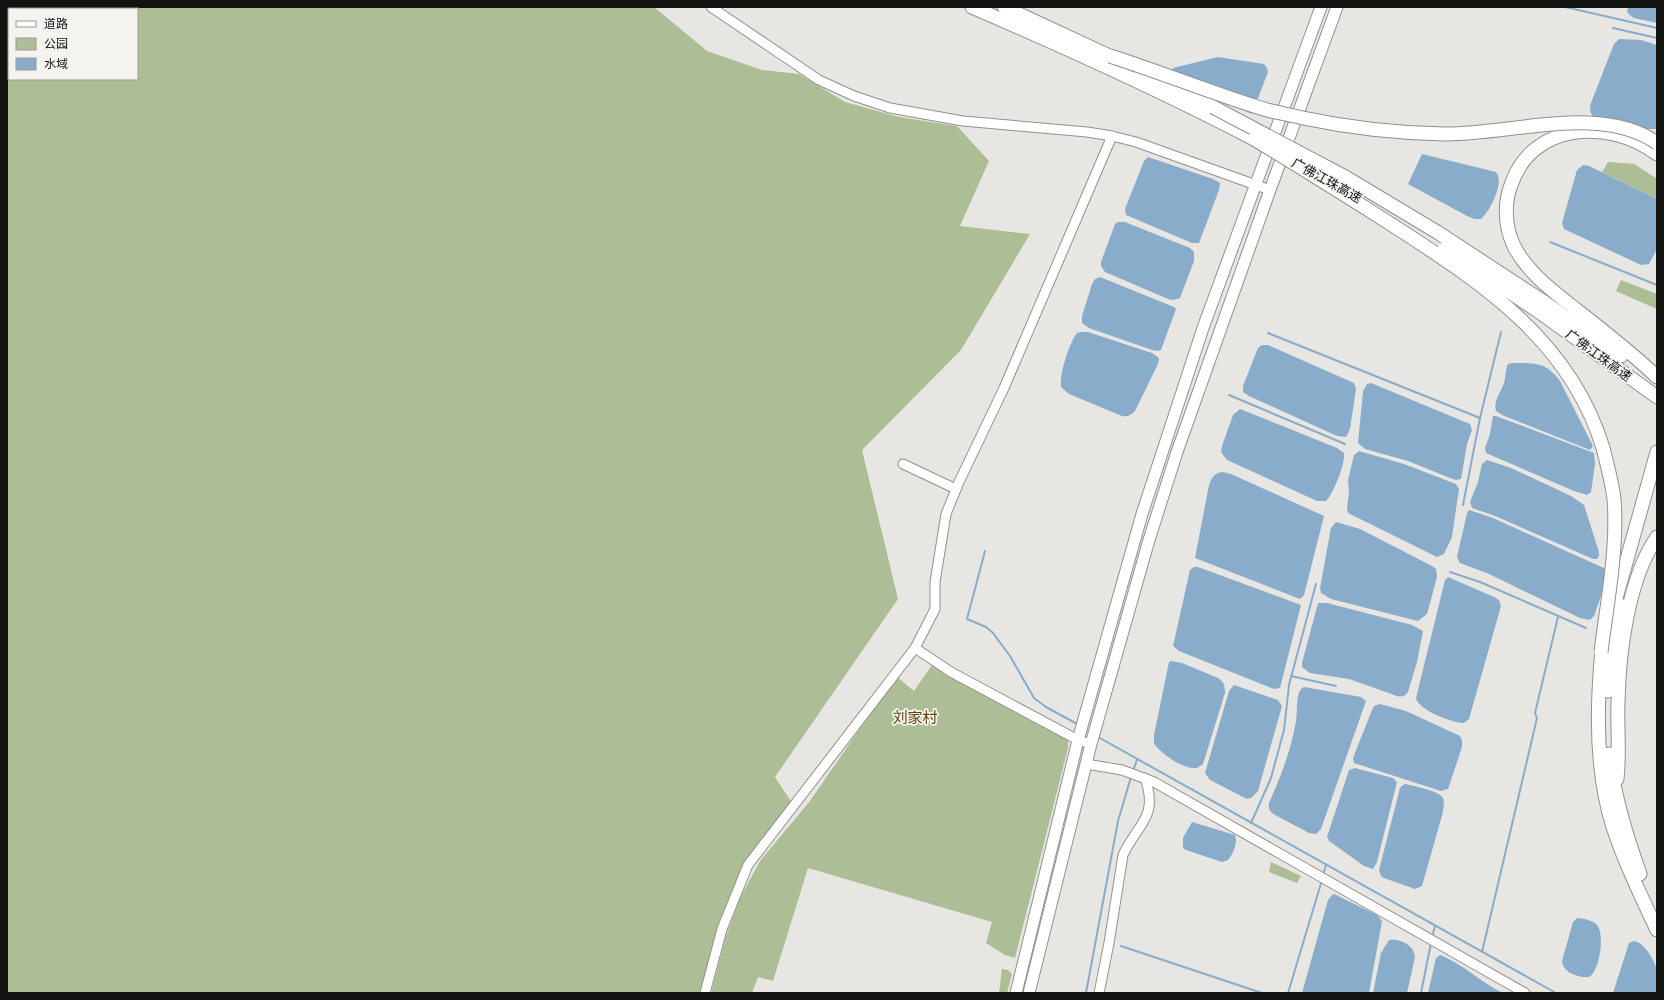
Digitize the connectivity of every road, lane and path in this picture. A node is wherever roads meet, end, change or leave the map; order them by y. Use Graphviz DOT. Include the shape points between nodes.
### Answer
graph roads {
  1 [pos="711,7"];
  2 [pos="972,7"];
  3 [pos="1004,7"];
  4 [pos="1321,7"];
  5 [pos="1337,7"];
  6 [pos="1018,20"];
  7 [pos="1110,56"];
  8 [pos="1112,136"];
  9 [pos="1254,139"];
  10 [pos="1657,144"];
  11 [pos="1657,154"];
  12 [pos="1255,185"];
  13 [pos="1270,190"];
  14 [pos="1541,306"];
  15 [pos="1657,377"];
  16 [pos="1657,382"];
  17 [pos="1657,397"];
  18 [pos="1657,452"];
  19 [pos="903,464"];
  20 [pos="1657,479"];
  21 [pos="956,489"];
  22 [pos="1657,537"];
  23 [pos="915,648"];
  24 [pos="1611,654"];
  25 [pos="1078,740"];
  26 [pos="1091,744"];
  27 [pos="1086,764"];
  28 [pos="1145,778"];
  29 [pos="1657,912"];
  30 [pos="1657,930"];
  31 [pos="705,993"];
  32 [pos="1016,993"];
  33 [pos="1029,993"];
  34 [pos="1099,993"];
  35 [pos="1525,993"];
  1 -- 8 [label="street" via="819,80 854,96 890,108 963,121"];
  2 -- 6 [label="highway, 广佛江珠高速"];
  3 -- 6 [label="highway, 广佛江珠高速"];
  4 -- 12 [label="main road"];
  5 -- 13 [label="main road"];
  6 -- 7 [label="highway, 广佛江珠高速"];
  6 -- 9 [label="highway, 广佛江珠高速"];
  7 -- 10 [label="highway, bridge" via="1269,110 1340,126 1444,134 1558,123 1603,123 1630,130"];
  7 -- 14 [label="highway, 广佛江珠高速, bridge" via="1213,106 1347,178 1437,232"];
  8 -- 12 [label="street" via="1136,142"];
  8 -- 21 [label="street" via="1004,388"];
  9 -- 14 [label="highway, 广佛江珠高速, bridge"];
  9 -- 24 [label="highway, bridge" via="1448,261 1530,328 1564,367 1585,401 1599,435 1614,498"];
  11 -- 15 [label="highway" via="1636,141 1602,131 1569,132 1554,137 1524,159 1514,176 1506,209 1513,244 1538,277"];
  12 -- 13 [label="street"];
  12 -- 25 [label="main road" via="1203,328 1142,514"];
  13 -- 26 [label="main road" via="1179,444"];
  14 -- 16 [label="highway, 广佛江珠高速"];
  14 -- 17 [label="highway, 广佛江珠高速"];
  18 -- 24 [label="highway, bridge" via="1623,569"];
  19 -- 21 [label="street"];
  20 -- 24 [label="highway" via="1626,584"];
  21 -- 23 [label="street" via="946,514 935,582 935,609"];
  22 -- 24 [label="highway" via="1645,558 1626,620"];
  23 -- 25 [label="street" via="951,672"];
  23 -- 31 [label="street" via="748,865 722,929"];
  24 -- 29 [label="highway" via="1618,704 1620,755 1617,779 1624,828 1644,885"];
  24 -- 30 [label="highway" via="1598,715 1602,776 1613,826 1634,883"];
  25 -- 26 [label="street"];
  25 -- 32 [label="main road"];
  26 -- 27 [label="main road"];
  27 -- 28 [label="street" via="1122,770"];
  27 -- 33 [label="main road"];
  28 -- 34 [label="street" via="1149,788 1148,810 1145,821 1123,855"];
  28 -- 35 [label="street"];
}
